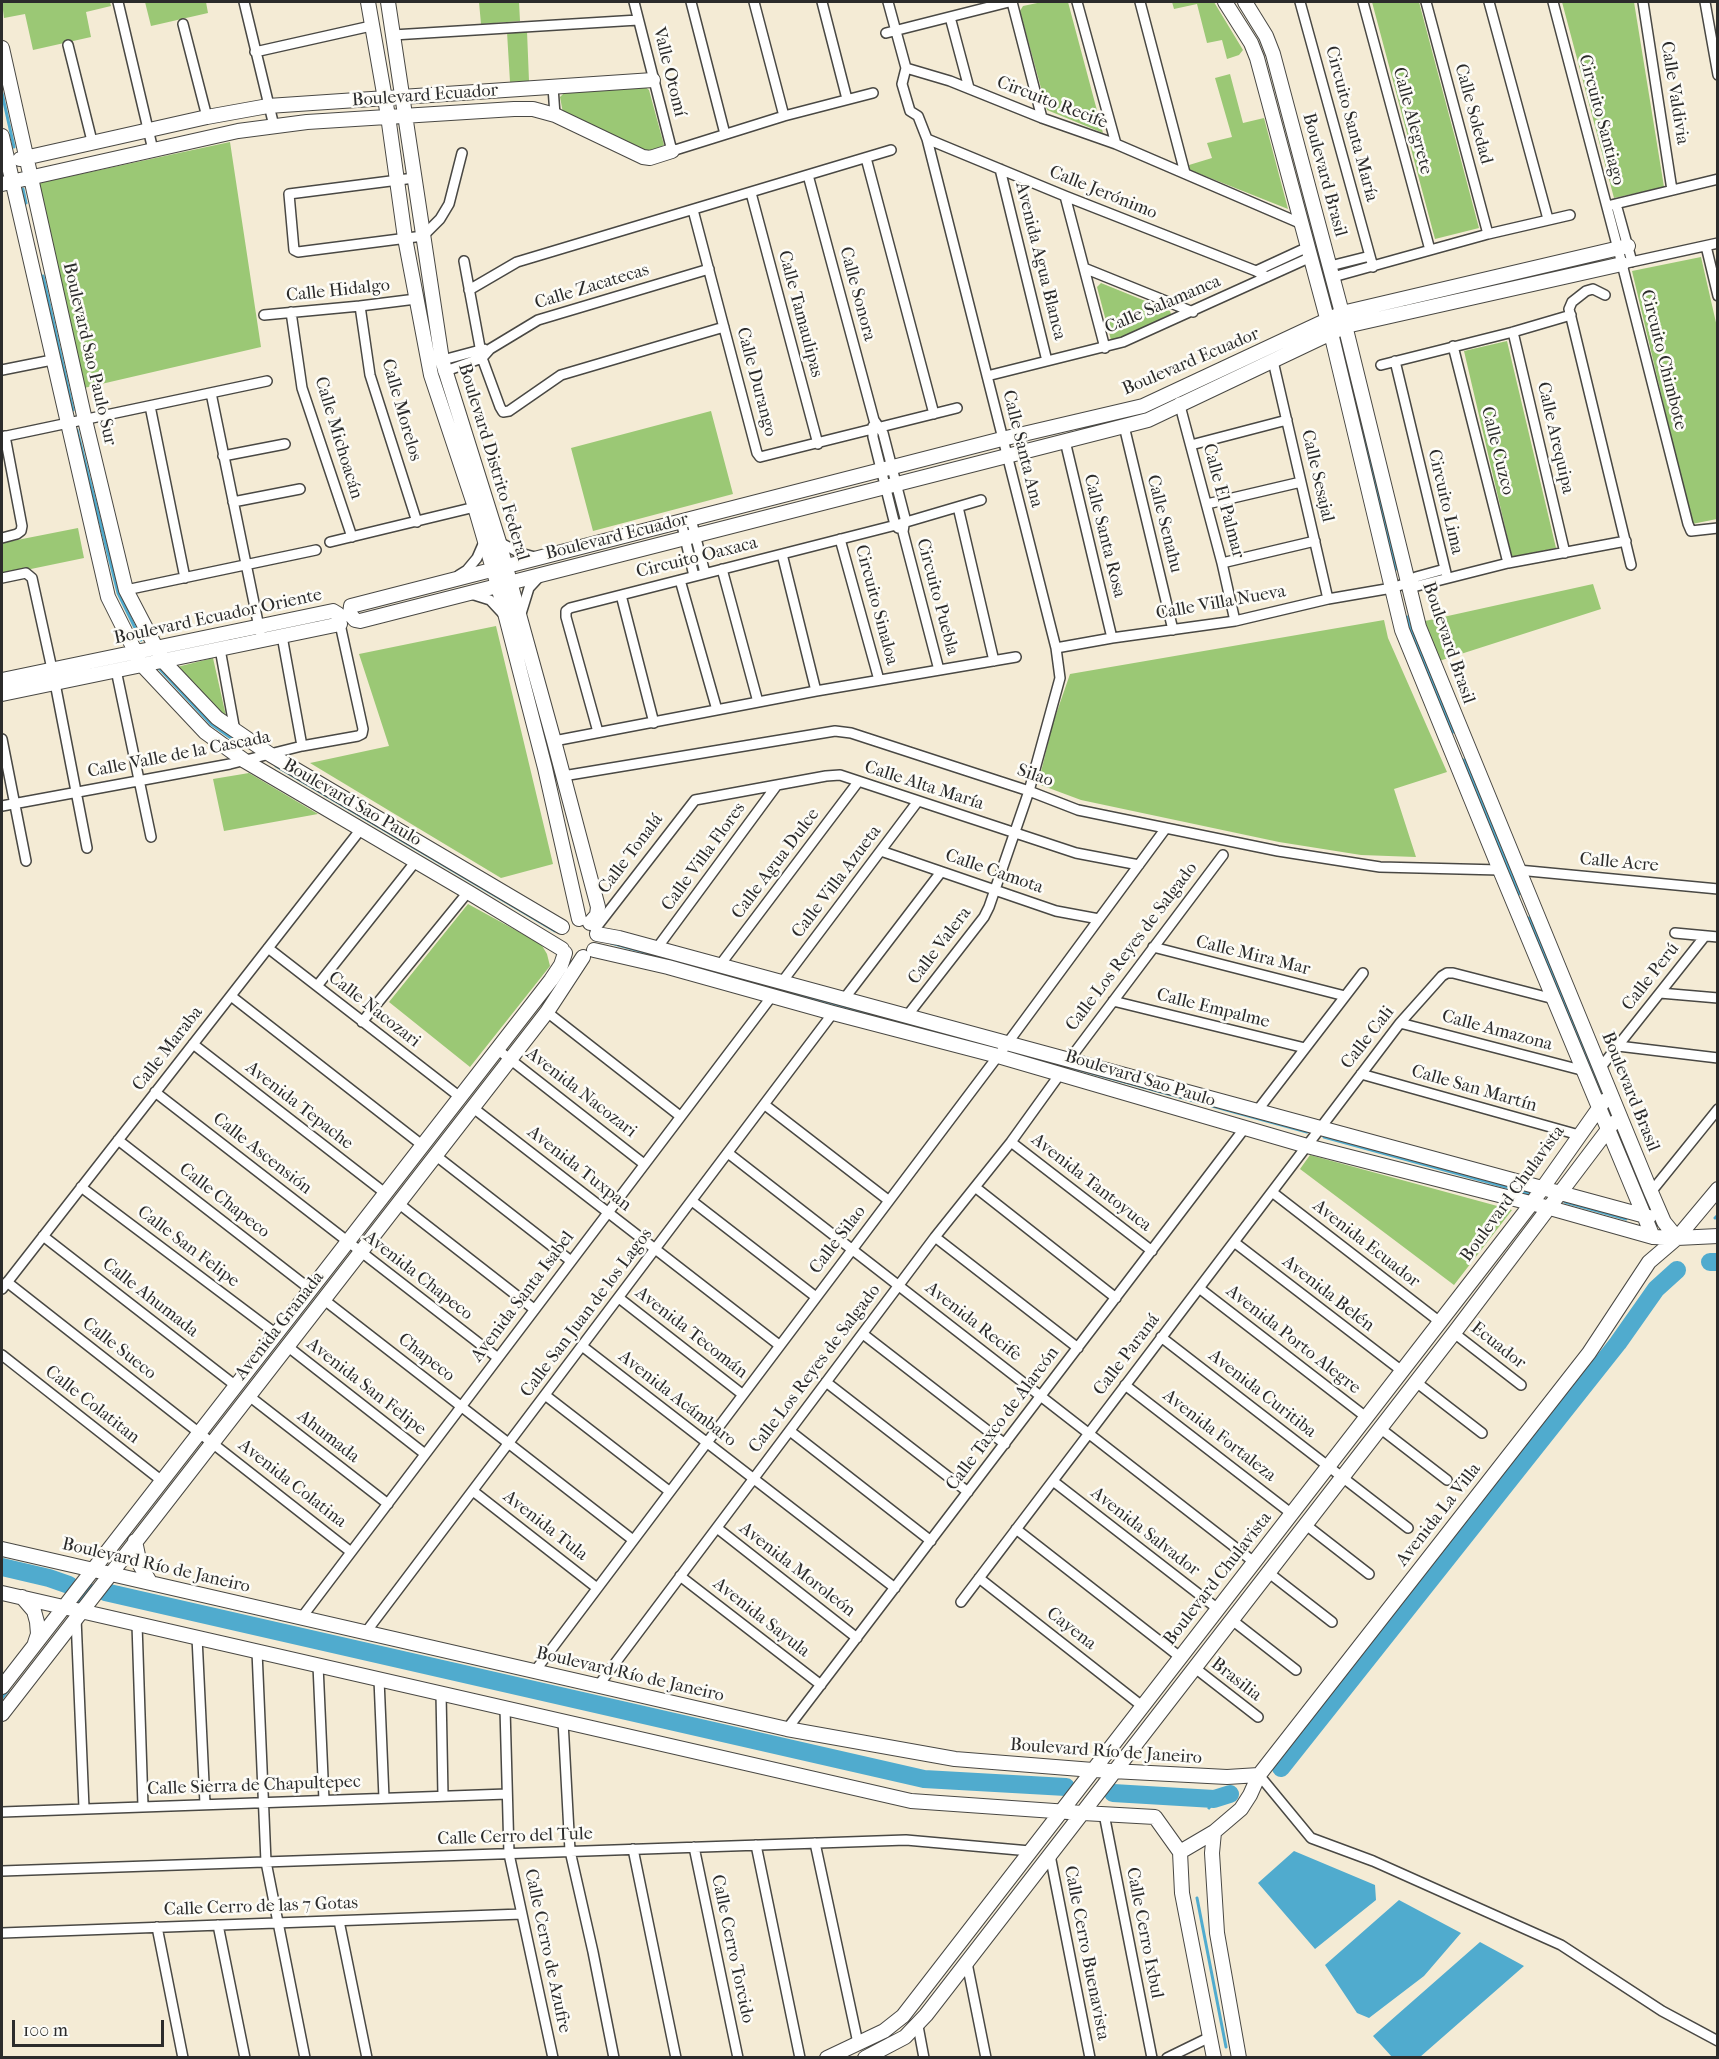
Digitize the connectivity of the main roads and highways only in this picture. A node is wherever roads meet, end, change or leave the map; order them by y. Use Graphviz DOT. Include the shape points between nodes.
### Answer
graph roads {
  1 [pos="368,2"];
  2 [pos="388,2"];
  3 [pos="1225,2"];
  4 [pos="1245,2"];
  5 [pos="2,48"];
  6 [pos="653,80"];
  7 [pos="384,97"];
  8 [pos="403,97"];
  9 [pos="405,115"];
  10 [pos="388,116"];
  11 [pos="2,136"];
  12 [pos="672,151"];
  13 [pos="26,158"];
  14 [pos="4,162"];
  15 [pos="31,177"];
  16 [pos="7,182"];
  17 [pos="1623,248"];
  18 [pos="1627,263"];
  19 [pos="1344,320"];
  20 [pos="1329,327"];
  21 [pos="507,566"];
  22 [pos="493,570"];
  23 [pos="505,584"];
  24 [pos="513,618"];
  25 [pos="260,633"];
  26 [pos="155,648"];
  27 [pos="138,658"];
  28 [pos="163,661"];
  29 [pos="54,676"];
  30 [pos="2,680"];
  31 [pos="2,694"];
  32 [pos="1532,906"];
  33 [pos="1517,912"];
  34 [pos="590,926"];
  35 [pos="562,927"];
  36 [pos="563,951"];
  37 [pos="588,954"];
  38 [pos="1610,1092"];
  39 [pos="1600,1106"];
  40 [pos="1620,1115"];
  41 [pos="1609,1128"];
  42 [pos="1541,1188"];
  43 [pos="1718,1189"];
  44 [pos="1561,1193"];
  45 [pos="1532,1203"];
  46 [pos="1550,1208"];
  47 [pos="1645,1216"];
  48 [pos="1664,1222"];
  49 [pos="1718,1236"];
  50 [pos="1653,1237"];
  51 [pos="1677,1238"];
  52 [pos="135,1542"];
  53 [pos="2,1549"];
  54 [pos="93,1569"];
  55 [pos="111,1573"];
  56 [pos="150,1582"];
  57 [pos="2,1593"];
  58 [pos="22,1597"];
  59 [pos="64,1607"];
  60 [pos="79,1615"];
  61 [pos="35,1645"];
  62 [pos="2,1687"];
  63 [pos="2,1714"];
  64 [pos="1093,1770"];
  65 [pos="1115,1772"];
  66 [pos="1259,1775"];
  67 [pos="1060,1812"];
  68 [pos="1083,1814"];
  69 [pos="1214,1832"];
  70 [pos="1180,1852"];
  71 [pos="1239,2056"];
  72 [pos="827,2058"];
  73 [pos="865,2058"];
  74 [pos="1214,2058"];
  75 [pos="1222,2058"];
  1 -- 7 [label="main road, Boulevard Distrito Federal"];
  2 -- 8 [label="main road, Boulevard Distrito Federal"];
  3 -- 20 [label="main road, Boulevard Brasil" via="1257,58"];
  4 -- 19 [label="main road, Boulevard Brasil" via="1270,45"];
  5 -- 13 [label="main road, Boulevard Sao Paulo Sur"];
  6 -- 8 [label="main road, Boulevard Ecuador"];
  7 -- 8 [label="main road, Boulevard Ecuador"];
  7 -- 10 [label="main road, Boulevard Distrito Federal"];
  7 -- 13 [label="main road, Boulevard Ecuador" via="268,106"];
  8 -- 9 [label="main road, Boulevard Distrito Federal"];
  9 -- 10 [label="main road, Boulevard Ecuador"];
  9 -- 12 [label="main road, Boulevard Ecuador" via="533,109 555,115 643,157"];
  9 -- 21 [label="main road, Boulevard Distrito Federal" via="444,366"];
  10 -- 15 [label="main road, Boulevard Ecuador" via="238,131"];
  10 -- 22 [label="main road, Boulevard Distrito Federal" via="411,277 429,369"];
  11 -- 14 [label="main road, Boulevard Sao Paulo Sur"];
  13 -- 14 [label="main road, Boulevard Ecuador"];
  13 -- 15 [label="main road, Boulevard Sao Paulo Sur"];
  14 -- 16 [label="main road, Boulevard Sao Paulo Sur"];
  15 -- 16 [label="main road, Boulevard Ecuador"];
  15 -- 26 [label="main road, Boulevard Sao Paulo Sur" via="126,590"];
  16 -- 27 [label="main road, Boulevard Sao Paulo Sur" via="108,597"];
  17 -- 19 [label="main road, Boulevard Ecuador"];
  18 -- 19 [label="main road, Boulevard Ecuador"];
  19 -- 20 [label="main road, Boulevard Ecuador"];
  19 -- 32 [label="main road, Boulevard Brasil" via="1419,627"];
  20 -- 21 [label="main road, Boulevard Ecuador" via="1143,406"];
  20 -- 23 [label="main road, Boulevard Ecuador" via="1273,361 1148,420"];
  20 -- 33 [label="main road, Boulevard Brasil" via="1402,630"];
  21 -- 22 [label="main road, Boulevard Ecuador"];
  21 -- 23 [label="main road, Boulevard Distrito Federal"];
  22 -- 23 [label="main road, Boulevard Distrito Federal"];
  22 -- 23 [label="main road, Boulevard Ecuador" via="351,606 350,614 360,621"];
  23 -- 24 [label="main road, Boulevard Distrito Federal"];
  24 -- 34 [label="main road, Boulevard Distrito Federal" via="545,768"];
  24 -- 34 [label="main road, Boulevard Distrito Federal" via="554,741 598,907"];
  25 -- 25 [label="main road, Boulevard Ecuador Oriente" via="333,611 340,624 282,636"];
  25 -- 26 [label="main road, Boulevard Ecuador Oriente"];
  25 -- 28 [label="main road, Boulevard Ecuador Oriente" via="220,649"];
  26 -- 27 [label="main road, Boulevard Ecuador Oriente"];
  26 -- 28 [label="main road, Boulevard Sao Paulo Sur"];
  27 -- 28 [label="main road, Boulevard Ecuador Oriente"];
  27 -- 29 [label="main road, Boulevard Ecuador Oriente"];
  27 -- 29 [label="main road, Boulevard Ecuador Oriente" via="116,670"];
  27 -- 36 [label="main road, Boulevard Sao Paulo" via="205,732 245,761"];
  28 -- 35 [label="main road, Boulevard Sao Paulo" via="216,718 270,755"];
  29 -- 30 [label="main road, Boulevard Ecuador Oriente"];
  29 -- 31 [label="main road, Boulevard Ecuador Oriente"];
  32 -- 33 [label="main road"];
  32 -- 38 [label="main road, Boulevard Brasil"];
  33 -- 39 [label="main road, Boulevard Brasil"];
  34 -- 35 [label="main road" via="573,920"];
  34 -- 37 [label="main road" via="596,945"];
  34 -- 42 [label="main road, Boulevard Sao Paulo" via="619,938"];
  35 -- 36 [label="main road" via="558,938"];
  36 -- 37 [label="main road" via="577,958"];
  36 -- 54 [label="main road, Avenida Granada" via="551,980"];
  37 -- 45 [label="main road, Boulevard Sao Paulo" via="668,967 998,1056 1244,1129"];
  37 -- 52 [label="main road, Avenida Granada"];
  38 -- 39 [label="main road, Boulevard Chulavista"];
  38 -- 40 [label="main road, Boulevard Brasil"];
  39 -- 41 [label="main road, Boulevard Brasil"];
  39 -- 42 [label="main road, Boulevard Chulavista"];
  40 -- 41 [label="main road, Boulevard Chulavista"];
  40 -- 48 [label="main road, Boulevard Brasil"];
  41 -- 44 [label="main road, Boulevard Chulavista"];
  41 -- 47 [label="main road, Boulevard Brasil"];
  42 -- 44 [label="main road, Boulevard Sao Paulo"];
  42 -- 45 [label="main road, Boulevard Chulavista"];
  43 -- 51 [label="main road, Avenida La Villa"];
  44 -- 46 [label="main road, Boulevard Chulavista"];
  44 -- 47 [label="main road, Boulevard Sao Paulo"];
  45 -- 46 [label="main road, Boulevard Sao Paulo"];
  45 -- 64 [label="main road, Boulevard Chulavista"];
  46 -- 50 [label="main road, Boulevard Sao Paulo"];
  46 -- 65 [label="main road, Boulevard Chulavista"];
  47 -- 48 [label="main road, Boulevard Sao Paulo"];
  47 -- 50 [label="main road, Boulevard Brasil"];
  48 -- 51 [label="main road, Boulevard Brasil"];
  49 -- 51 [label="main road, Boulevard Sao Paulo"];
  50 -- 51 [label="main road, Boulevard Sao Paulo"];
  51 -- 66 [label="main road, Avenida La Villa" via="1649,1262 1589,1353"];
  52 -- 55 [label="main road, Avenida Granada"];
  52 -- 56 [label="main road" via="140,1565"];
  53 -- 54 [label="main road, Boulevard Río de Janeiro"];
  54 -- 55 [label="main road, Boulevard Río de Janeiro"];
  54 -- 59 [label="main road, Avenida Granada"];
  55 -- 56 [label="main road, Boulevard Río de Janeiro"];
  55 -- 60 [label="main road, Avenida Granada"];
  56 -- 64 [label="main road, Boulevard Río de Janeiro" via="787,1730 955,1759"];
  57 -- 58 [label="main road"];
  58 -- 59 [label="main road"];
  58 -- 61 [label="main road" via="38,1622"];
  59 -- 60 [label="main road"];
  59 -- 61 [label="main road, Avenida Granada"];
  60 -- 63 [label="main road, Avenida Granada"];
  60 -- 67 [label="main road" via="197,1637 911,1801"];
  61 -- 62 [label="main road, Avenida Granada"];
  64 -- 65 [label="main road, Boulevard Río de Janeiro"];
  64 -- 67 [label="main road, Boulevard Chulavista"];
  65 -- 66 [label="main road, Boulevard Río de Janeiro" via="1227,1778"];
  65 -- 68 [label="main road, Boulevard Chulavista"];
  66 -- 69 [label="main road, Avenida La Villa" via="1241,1809"];
  67 -- 68 [label="main road"];
  67 -- 72 [label="main road, Boulevard Chulavista" via="903,2016 884,2031"];
  68 -- 70 [label="main road" via="1155,1817"];
  68 -- 73 [label="main road, Boulevard Chulavista" via="918,2026"];
  69 -- 70 [label="main road, Avenida La Villa"];
  69 -- 71 [label="main road" via="1216,1933"];
  70 -- 74 [label="main road" via="1182,1893"];
  71 -- 75 [label="main road"];
}
